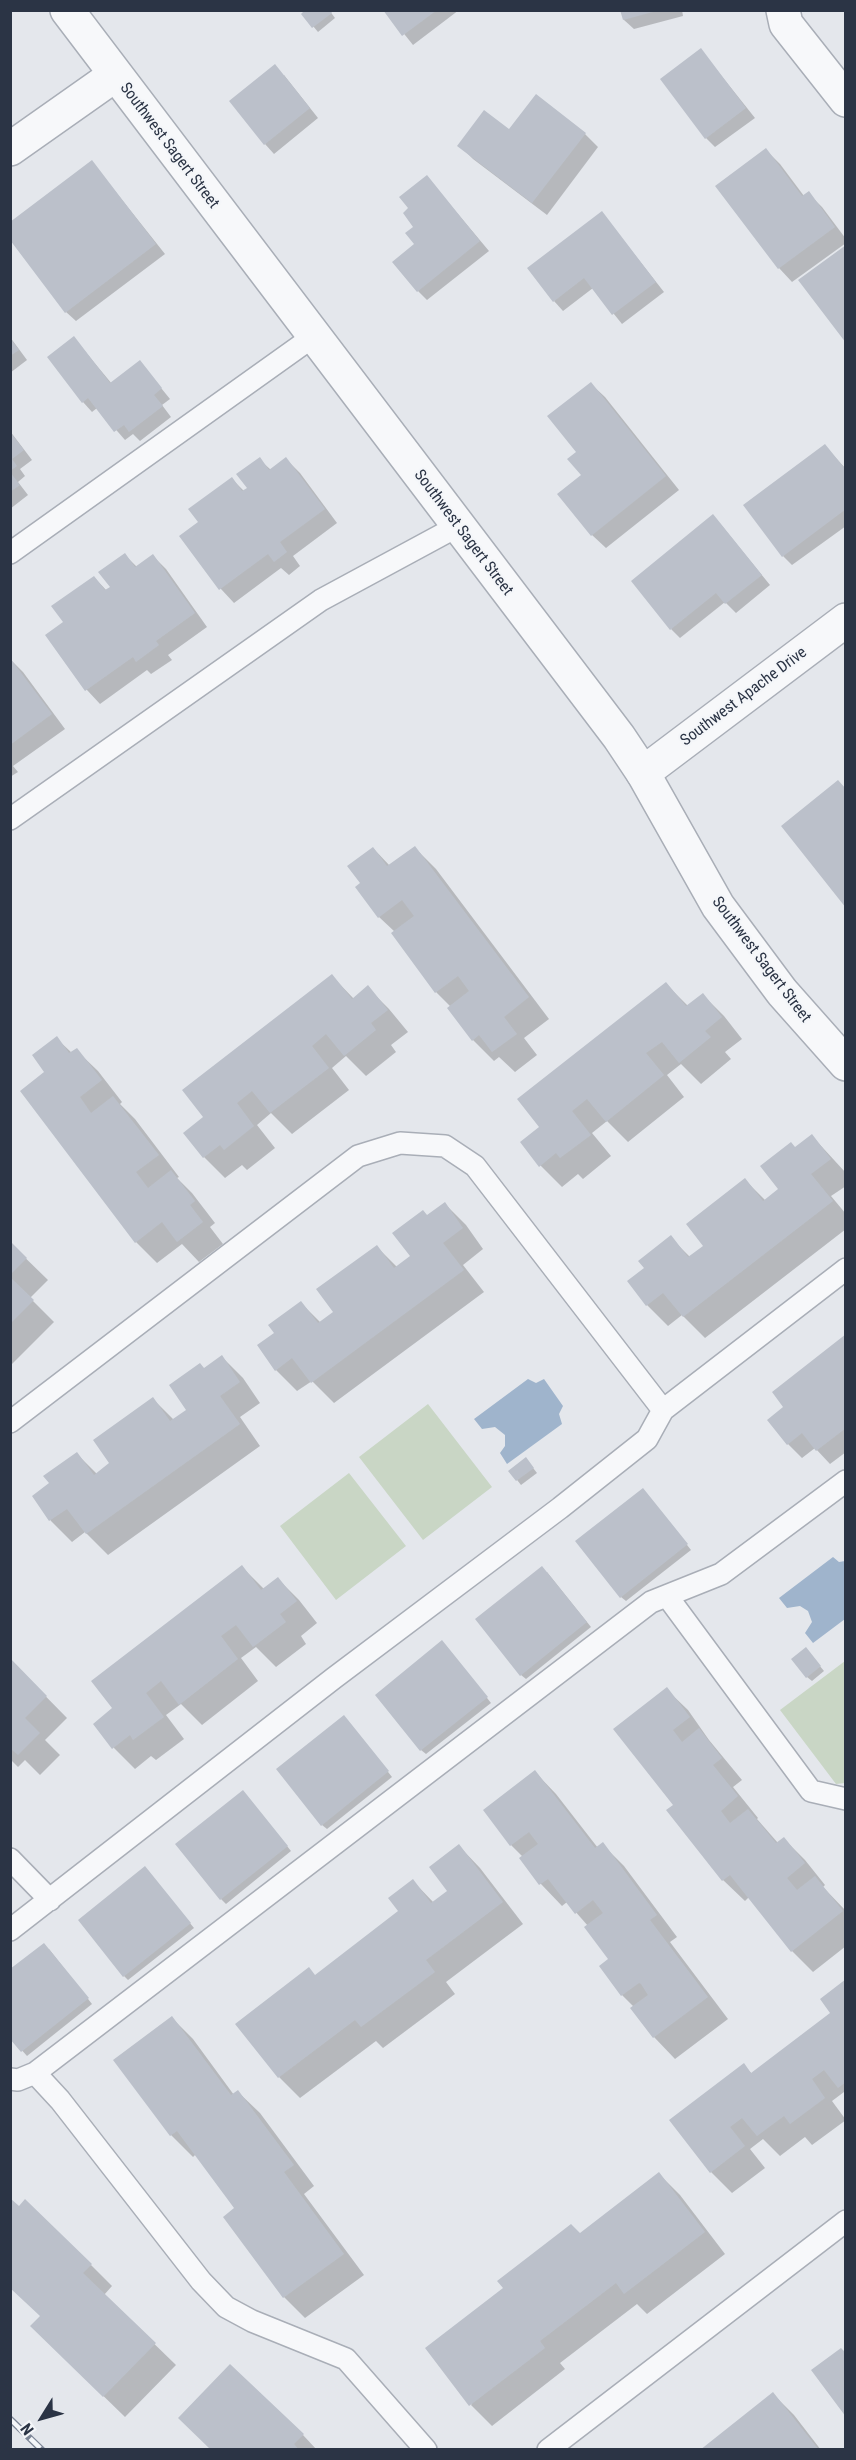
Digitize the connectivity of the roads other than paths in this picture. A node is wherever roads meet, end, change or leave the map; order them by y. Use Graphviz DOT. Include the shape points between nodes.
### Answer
graph roads {
  1 [pos="67,10"];
  2 [pos="783,10"];
  3 [pos="115,75"];
  4 [pos="846,100"];
  5 [pos="10,149"];
  6 [pos="314,336"];
  7 [pos="458,526"];
  8 [pos="10,553"];
  9 [pos="846,620"];
  10 [pos="643,773"];
  11 [pos="10,819"];
  12 [pos="846,1064"];
  13 [pos="846,1269"];
  14 [pos="663,1410"];
  15 [pos="10,1422"];
  16 [pos="846,1480"];
  17 [pos="667,1596"];
  18 [pos="846,1799"];
  19 [pos="10,1859"];
  20 [pos="50,1900"];
  21 [pos="10,1930"];
  22 [pos="35,2073"];
  23 [pos="10,2079"];
  24 [pos="846,2222"];
  25 [pos="426,2450"];
  26 [pos="548,2450"];
  1 -- 3 [label="street, Southwest Sagert Street"];
  2 -- 4 [label="street" via="786,24"];
  3 -- 5 [label="street"];
  3 -- 6 [label="street, Southwest Sagert Street"];
  6 -- 7 [label="street, Southwest Sagert Street"];
  6 -- 8 [label="lane"];
  7 -- 10 [label="street, Southwest Sagert Street"];
  7 -- 11 [label="lane" via="321,600"];
  9 -- 10 [label="street, Southwest Apache Drive"];
  10 -- 12 [label="street, Southwest Sagert Street" via="718,906 782,992"];
  13 -- 14 [label="lane"];
  14 -- 15 [label="lane" via="475,1166 445,1146 400,1143 358,1156"];
  14 -- 20 [label="lane" via="647,1439"];
  16 -- 17 [label="lane" via="721,1574"];
  17 -- 18 [label="lane" via="811,1791"];
  17 -- 22 [label="lane" via="651,1602"];
  19 -- 20 [label="lane"];
  20 -- 21 [label="lane"];
  22 -- 23 [label="lane"];
  22 -- 25 [label="lane" via="226,2307 346,2359"];
  24 -- 26 [label="lane"];
}
